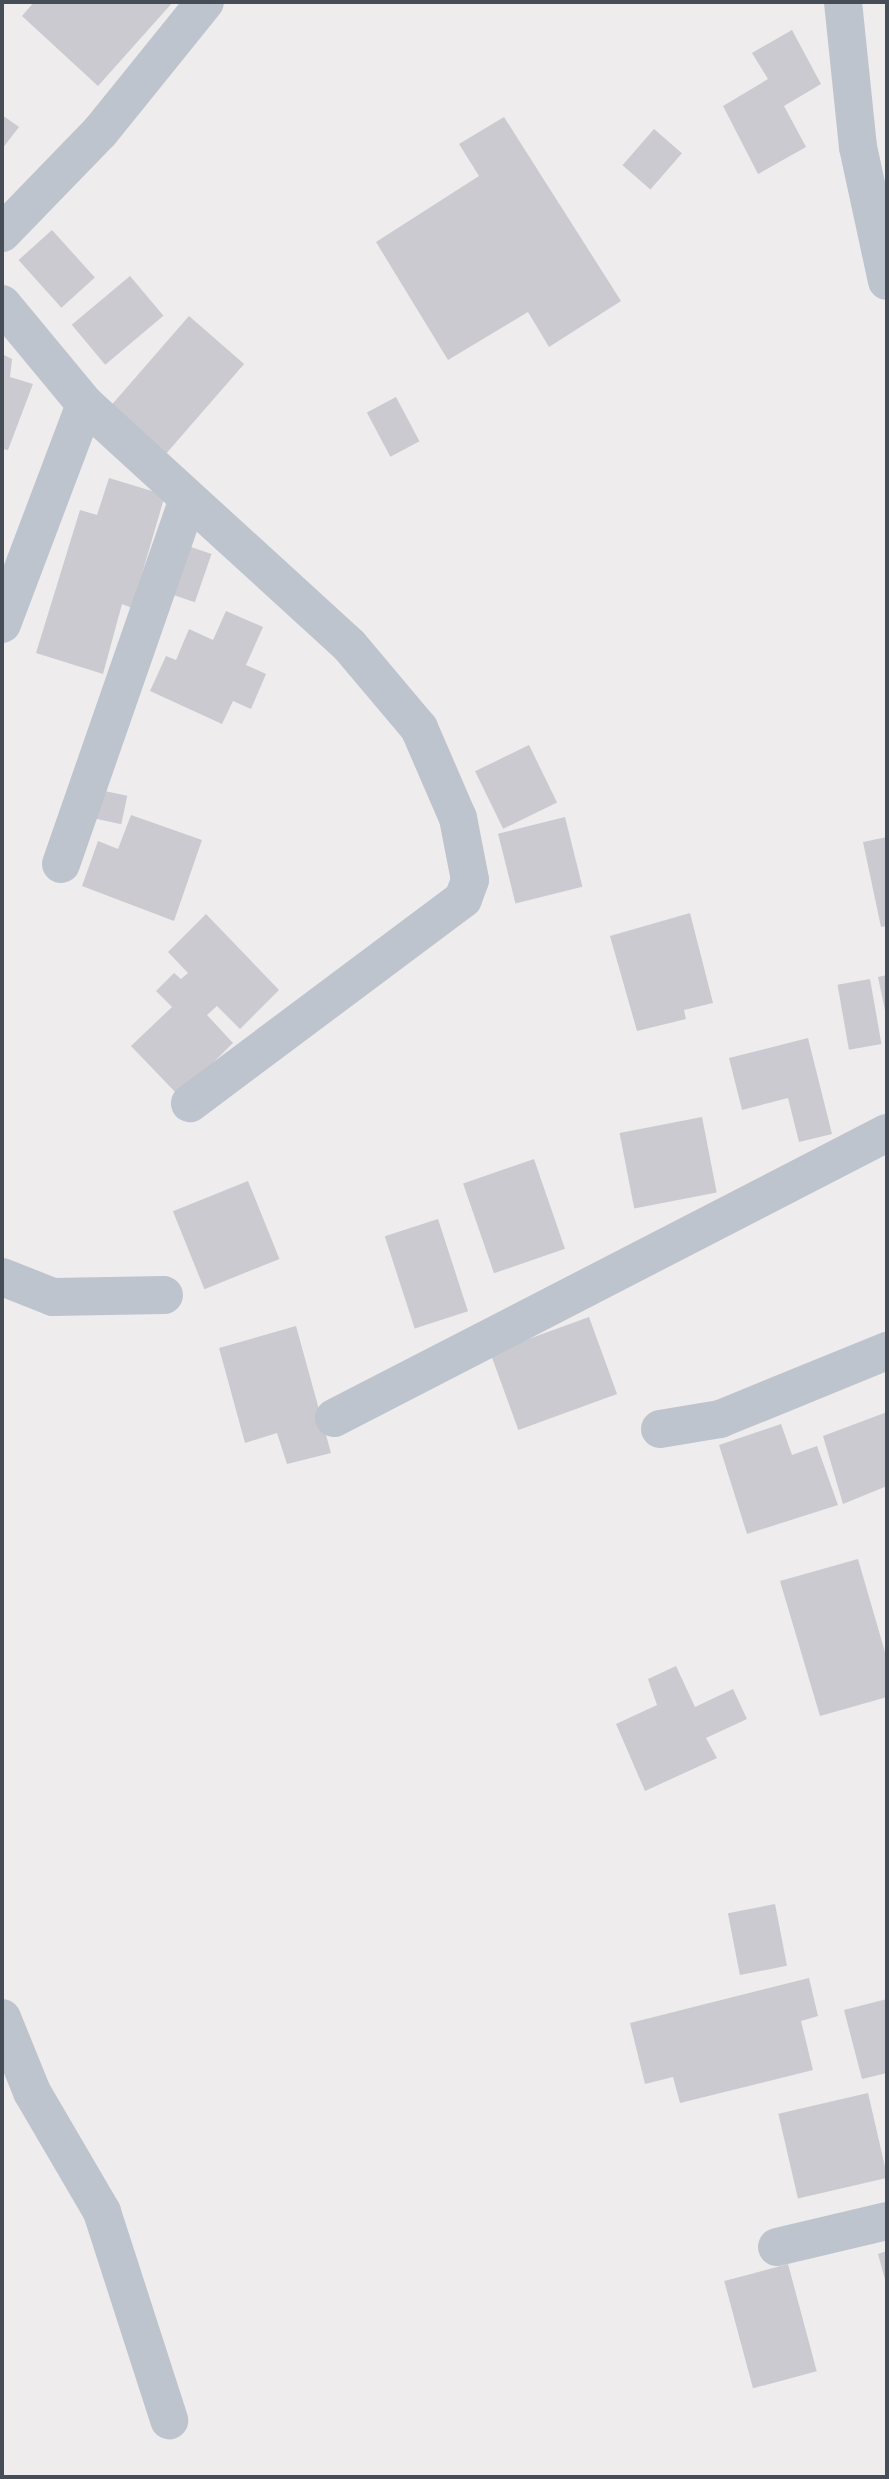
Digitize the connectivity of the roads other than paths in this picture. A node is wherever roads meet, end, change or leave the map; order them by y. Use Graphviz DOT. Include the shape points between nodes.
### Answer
graph roads {
  1 [pos="205,2"];
  2 [pos="843,2"];
  3 [pos="2,233"];
  4 [pos="887,281"];
  5 [pos="2,304"];
  6 [pos="85,404"];
  7 [pos="187,503"];
  8 [pos="2,624"];
  9 [pos="61,864"];
  10 [pos="190,1103"];
  11 [pos="887,1133"];
  12 [pos="2,1277"];
  13 [pos="164,1295"];
  14 [pos="887,1351"];
  15 [pos="334,1418"];
  16 [pos="660,1429"];
  17 [pos="2,2018"];
  18 [pos="887,2221"];
  19 [pos="777,2247"];
  20 [pos="169,2420"];
  1 -- 3 [label="street" via="100,132"];
  2 -- 4 [label="street" via="858,147"];
  5 -- 6 [label="street"];
  6 -- 7 [label="street"];
  6 -- 8 [label="street"];
  7 -- 9 [label="street"];
  7 -- 10 [label="street" via="349,645 419,728 458,818 470,880 463,899"];
  11 -- 15 [label="street"];
  12 -- 13 [label="street" via="53,1297"];
  14 -- 16 [label="street" via="720,1419"];
  17 -- 20 [label="street" via="32,2092 102,2212"];
  18 -- 19 [label="street"];
}
